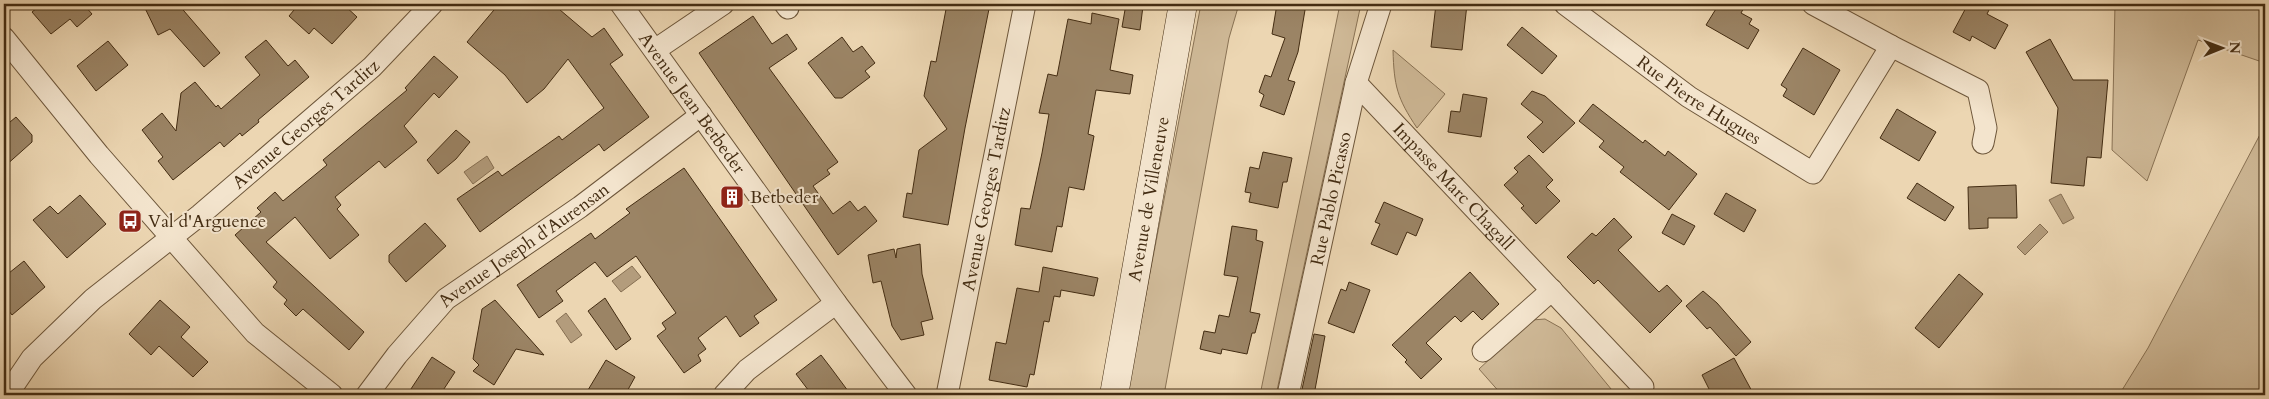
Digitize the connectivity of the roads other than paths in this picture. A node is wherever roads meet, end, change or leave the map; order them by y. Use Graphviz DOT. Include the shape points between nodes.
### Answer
graph roads {
  1 [pos="432,4"];
  2 [pos="622,4"];
  3 [pos="722,4"];
  4 [pos="1025,4"];
  5 [pos="1183,4"];
  6 [pos="1381,4"];
  7 [pos="1565,4"];
  8 [pos="1813,4"];
  9 [pos="4,38"];
  10 [pos="1891,46"];
  11 [pos="655,50"];
  12 [pos="1356,83"];
  13 [pos="701,115"];
  14 [pos="1983,143"];
  15 [pos="172,238"];
  16 [pos="1552,290"];
  17 [pos="836,304"];
  18 [pos="1483,352"];
  19 [pos="1642,386"];
  20 [pos="8,395"];
  21 [pos="332,395"];
  22 [pos="366,395"];
  23 [pos="724,395"];
  24 [pos="906,395"];
  25 [pos="948,395"];
  26 [pos="1114,395"];
  27 [pos="1288,395"];
  1 -- 15 [label="street, Avenue Georges Tarditz" via="372,66"];
  2 -- 11 [label="street, Avenue Jean Betbeder"];
  3 -- 11 [label="street"];
  4 -- 25 [label="street, Avenue Georges Tarditz"];
  5 -- 26 [label="main road, Avenue de Villeneuve"];
  6 -- 12 [label="street, Rue Pablo Picasso"];
  7 -- 10 [label="street, Rue Pierre Hugues" via="1689,96 1813,173"];
  8 -- 10 [label="street"];
  9 -- 15 [label="street"];
  10 -- 14 [label="street" via="1978,90 1986,128"];
  11 -- 13 [label="street, Avenue Jean Betbeder"];
  12 -- 16 [label="street, Impasse Marc Chagall"];
  12 -- 27 [label="street, Rue Pablo Picasso"];
  13 -- 17 [label="street, Avenue Jean Betbeder"];
  13 -- 22 [label="street, Avenue Joseph d'Aurensan" via="580,207 446,299"];
  15 -- 20 [label="street, Avenue Georges Tarditz" via="93,299 32,358"];
  15 -- 21 [label="street" via="255,333"];
  16 -- 18 [label="street"];
  16 -- 19 [label="street, Impasse Marc Chagall"];
  17 -- 23 [label="street" via="747,370"];
  17 -- 24 [label="street, Avenue Jean Betbeder"];
}
